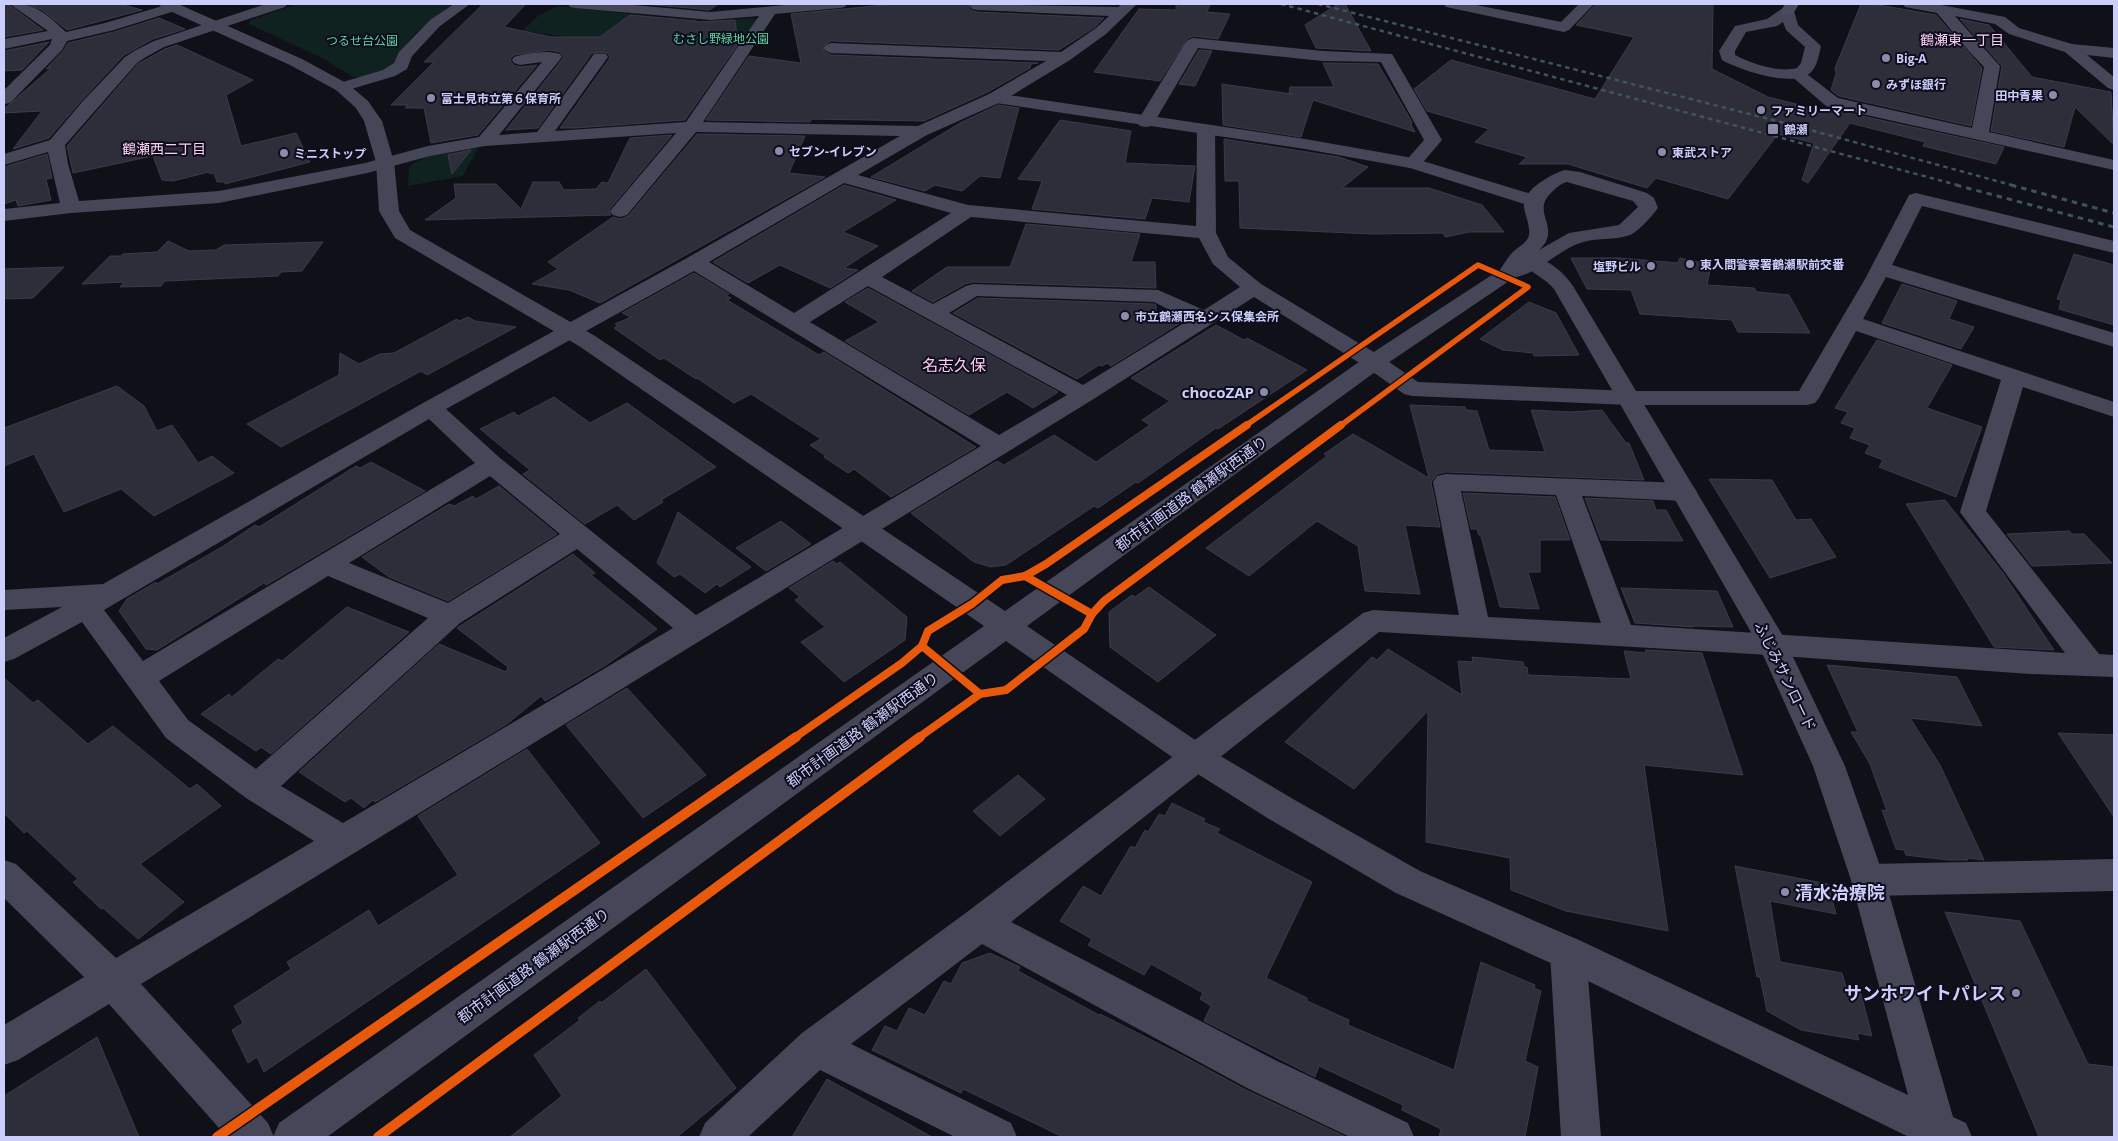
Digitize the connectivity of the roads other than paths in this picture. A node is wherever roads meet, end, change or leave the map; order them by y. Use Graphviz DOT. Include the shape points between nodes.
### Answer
graph roads {
  1 [pos="17,4"];
  2 [pos="280,4"];
  3 [pos="463,4"];
  4 [pos="575,4"];
  5 [pos="840,4"];
  6 [pos="1451,4"];
  7 [pos="1587,4"];
  8 [pos="1910,4"];
  9 [pos="170,5"];
  10 [pos="977,6"];
  11 [pos="632,7"];
  12 [pos="1790,7"];
  13 [pos="1942,7"];
  14 [pos="1126,8"];
  15 [pos="770,11"];
  16 [pos="215,26"];
  17 [pos="60,36"];
  18 [pos="4,44"];
  19 [pos="831,48"];
  20 [pos="2070,49"];
  21 [pos="2114,53"];
  22 [pos="600,57"];
  23 [pos="1064,57"];
  24 [pos="520,60"];
  25 [pos="1798,74"];
  26 [pos="20,83"];
  27 [pos="4,84"];
  28 [pos="2114,85"];
  29 [pos="342,87"];
  30 [pos="996,98"];
  31 [pos="4,99"];
  32 [pos="1146,122"];
  33 [pos="691,127"];
  34 [pos="1206,130"];
  35 [pos="921,131"];
  36 [pos="1979,136"];
  37 [pos="542,137"];
  38 [pos="486,141"];
  39 [pos="56,144"];
  40 [pos="4,160"];
  41 [pos="386,162"];
  42 [pos="1413,163"];
  43 [pos="2114,166"];
  44 [pos="843,177"];
  45 [pos="1534,201"];
  46 [pos="72,207"];
  47 [pos="620,211"];
  48 [pos="968,211"];
  49 [pos="4,215"];
  50 [pos="1206,233"];
  51 [pos="2114,247"];
  52 [pos="694,262"];
  53 [pos="1520,268"];
  54 [pos="1879,268"];
  55 [pos="867,277"];
  56 [pos="1254,288"];
  57 [pos="933,313"];
  58 [pos="1204,319"];
  59 [pos="795,322"];
  60 [pos="1850,322"];
  61 [pos="571,331"];
  62 [pos="2114,340"];
  63 [pos="1374,362"];
  64 [pos="2014,377"];
  65 [pos="1084,395"];
  66 [pos="1630,398"];
  67 [pos="431,408"];
  68 [pos="2114,410"];
  69 [pos="999,446"];
  70 [pos="491,464"];
  71 [pos="1566,487"];
  72 [pos="1684,492"];
  73 [pos="864,528"];
  74 [pos="579,535"];
  75 [pos="327,565"];
  76 [pos="4,600"];
  77 [pos="96,600"];
  78 [pos="450,615"];
  79 [pos="1004,627"];
  80 [pos="1476,628"];
  81 [pos="694,629"];
  82 [pos="1620,636"];
  83 [pos="1773,644"];
  84 [pos="4,651"];
  85 [pos="2103,666"];
  86 [pos="140,678"];
  87 [pos="1196,757"];
  88 [pos="257,788"];
  89 [pos="345,842"];
  90 [pos="4,875"];
  91 [pos="2114,875"];
  92 [pos="1868,880"];
  93 [pos="980,924"];
  94 [pos="1568,953"];
  95 [pos="113,981"];
  96 [pos="4,1046"];
  97 [pos="816,1047"];
  98 [pos="1943,1135"];
  99 [pos="254,1137"];
  100 [pos="293,1137"];
  101 [pos="719,1137"];
  102 [pos="997,1137"];
  103 [pos="1394,1137"];
  104 [pos="1581,1137"];
  1 -- 17 [label="street" via="52,25"];
  2 -- 16 [label="street"];
  3 -- 29 [label="street" via="435,23 405,56 401,66 389,73"];
  4 -- 11 [label="street"];
  5 -- 15 [label="street"];
  6 -- 7 [label="street" via="1564,27"];
  8 -- 13 [label="street"];
  9 -- 16 [label="street"];
  9 -- 17 [label="street" via="108,27"];
  10 -- 14 [label="street"];
  11 -- 15 [label="street" via="711,16"];
  12 -- 25 [label="street" via="1791,27 1813,46 1804,70"];
  12 -- 25 [label="street" via="1772,22 1740,29 1726,55 1740,64"];
  13 -- 20 [label="street" via="2000,20 2014,31"];
  13 -- 36 [label="street" via="1992,66"];
  14 -- 23 [label="street"];
  15 -- 33 [label="street"];
  16 -- 29 [label="street" via="296,62"];
  16 -- 39 [label="street" via="159,44 131,60"];
  17 -- 18 [label="street"];
  17 -- 26 [label="street" via="57,47"];
  19 -- 23 [label="street"];
  20 -- 21 [label="street"];
  20 -- 28 [label="street"];
  22 -- 37 [label="street"];
  23 -- 30 [label="street"];
  24 -- 38 [label="street" via="541,52 554,57"];
  25 -- 36 [label="street" via="1832,102"];
  26 -- 27 [label="street"];
  26 -- 31 [label="street"];
  29 -- 41 [label="street" via="362,105 373,121"];
  30 -- 32 [label="street"];
  30 -- 35 [label="street"];
  32 -- 34 [label="street"];
  32 -- 42 [label="street" via="1193,42 1323,56 1386,57 1433,140"];
  33 -- 35 [label="street"];
  33 -- 37 [label="street"];
  33 -- 47 [label="street"];
  34 -- 42 [label="street"];
  34 -- 50 [label="street"];
  35 -- 44 [label="street"];
  36 -- 43 [label="street"];
  37 -- 38 [label="street"];
  38 -- 41 [label="street"];
  39 -- 40 [label="street"];
  39 -- 46 [label="street"];
  41 -- 46 [label="street" via="219,196"];
  41 -- 61 [label="street" via="389,211 402,234"];
  42 -- 45 [label="street"];
  44 -- 48 [label="street"];
  44 -- 52 [label="street"];
  45 -- 53 [label="street" via="1539,233 1537,241 1519,257"];
  45 -- 53 [label="street, 都市計画道路 鶴瀬駅西通り" via="1558,177 1573,176 1640,197 1647,202 1648,208 1625,230 1576,237"];
  46 -- 49 [label="street"];
  48 -- 50 [label="street"];
  48 -- 55 [label="street"];
  50 -- 56 [label="street" via="1220,260"];
  51 -- 54 [label="street" via="1916,199"];
  52 -- 59 [label="street"];
  52 -- 61 [label="street"];
  53 -- 63 [label="street, 都市計画道路 鶴瀬駅西通り"];
  53 -- 66 [label="street, ふじみサンロード" via="1553,275 1563,286"];
  54 -- 60 [label="street"];
  54 -- 62 [label="street"];
  55 -- 57 [label="street"];
  55 -- 59 [label="street"];
  56 -- 58 [label="street"];
  56 -- 63 [label="street"];
  57 -- 58 [label="street" via="973,290 1158,296"];
  57 -- 65 [label="street"];
  58 -- 65 [label="street"];
  59 -- 69 [label="street"];
  60 -- 64 [label="street"];
  60 -- 66 [label="street" via="1807,398"];
  61 -- 67 [label="street"];
  61 -- 73 [label="street"];
  63 -- 66 [label="street" via="1412,388"];
  63 -- 79 [label="street, 都市計画道路 鶴瀬駅西通り"];
  64 -- 68 [label="street"];
  64 -- 85 [label="street" via="1973,512"];
  65 -- 69 [label="street"];
  66 -- 72 [label="street, ふじみサンロード"];
  67 -- 70 [label="street"];
  67 -- 77 [label="street"];
  69 -- 73 [label="street"];
  70 -- 74 [label="street"];
  70 -- 75 [label="street"];
  71 -- 72 [label="street"];
  71 -- 80 [label="street" via="1446,482"];
  71 -- 82 [label="street"];
  72 -- 83 [label="street, ふじみサンロード"];
  73 -- 79 [label="street"];
  73 -- 81 [label="street"];
  74 -- 78 [label="street"];
  74 -- 81 [label="street"];
  75 -- 78 [label="street"];
  75 -- 86 [label="street"];
  76 -- 77 [label="street"];
  77 -- 84 [label="street"];
  77 -- 86 [label="street"];
  78 -- 88 [label="street"];
  79 -- 87 [label="street"];
  79 -- 100 [label="street, 都市計画道路 鶴瀬駅西通り"];
  80 -- 82 [label="street"];
  80 -- 87 [label="street" via="1373,621"];
  81 -- 89 [label="street"];
  82 -- 83 [label="street"];
  83 -- 85 [label="street"];
  83 -- 92 [label="street, ふじみサンロード" via="1829,766"];
  86 -- 88 [label="street" via="177,728"];
  87 -- 93 [label="street"];
  87 -- 94 [label="street" via="1408,882"];
  88 -- 89 [label="street"];
  89 -- 95 [label="street"];
  90 -- 95 [label="street"];
  91 -- 92 [label="street"];
  92 -- 98 [label="street, ふじみサンロード"];
  93 -- 97 [label="street"];
  93 -- 103 [label="street" via="1261,1074"];
  94 -- 98 [label="street"];
  94 -- 104 [label="street"];
  95 -- 96 [label="street"];
  95 -- 99 [label="street"];
  97 -- 101 [label="street"];
  97 -- 102 [label="street"];
}
